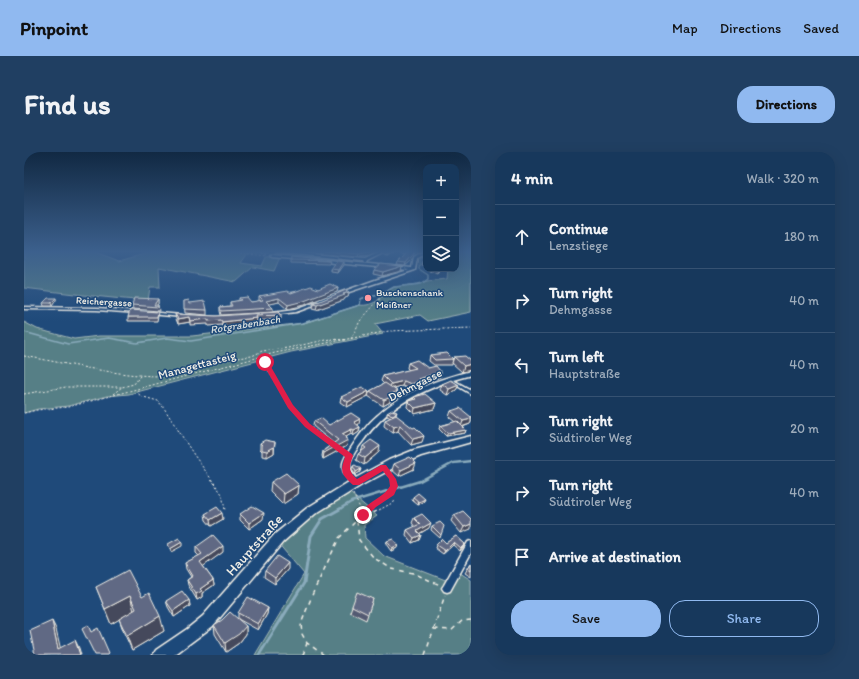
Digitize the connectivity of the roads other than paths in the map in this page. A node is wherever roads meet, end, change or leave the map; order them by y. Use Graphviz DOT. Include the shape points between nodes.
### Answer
graph roads {
  1 [pos="396,274"];
  2 [pos="337,295"];
  3 [pos="324,300"];
  4 [pos="24,308"];
  5 [pos="263,315"];
  6 [pos="187,316"];
  7 [pos="471,373"];
  8 [pos="450,379"];
  9 [pos="471,392"];
  10 [pos="471,439"];
  11 [pos="355,489"];
  12 [pos="471,545"];
  13 [pos="448,588"];
  14 [pos="161,655"];
  1 -- 2 [label="street"];
  3 -- 5 [label="street" via="296,311"];
  4 -- 6 [label="street, Reichergasse" via="97,309"];
  7 -- 8 [label="street, Dehmgasse"];
  8 -- 9 [label="street"];
  8 -- 11 [label="street, Dehmgasse" via="404,400 382,415 365,433 349,456 345,468"];
  10 -- 11 [label="main road, Hauptstraße" via="418,453"];
  11 -- 14 [label="main road, Hauptstraße" via="329,499 294,524 208,621"];
  12 -- 13 [label="street"];
}
